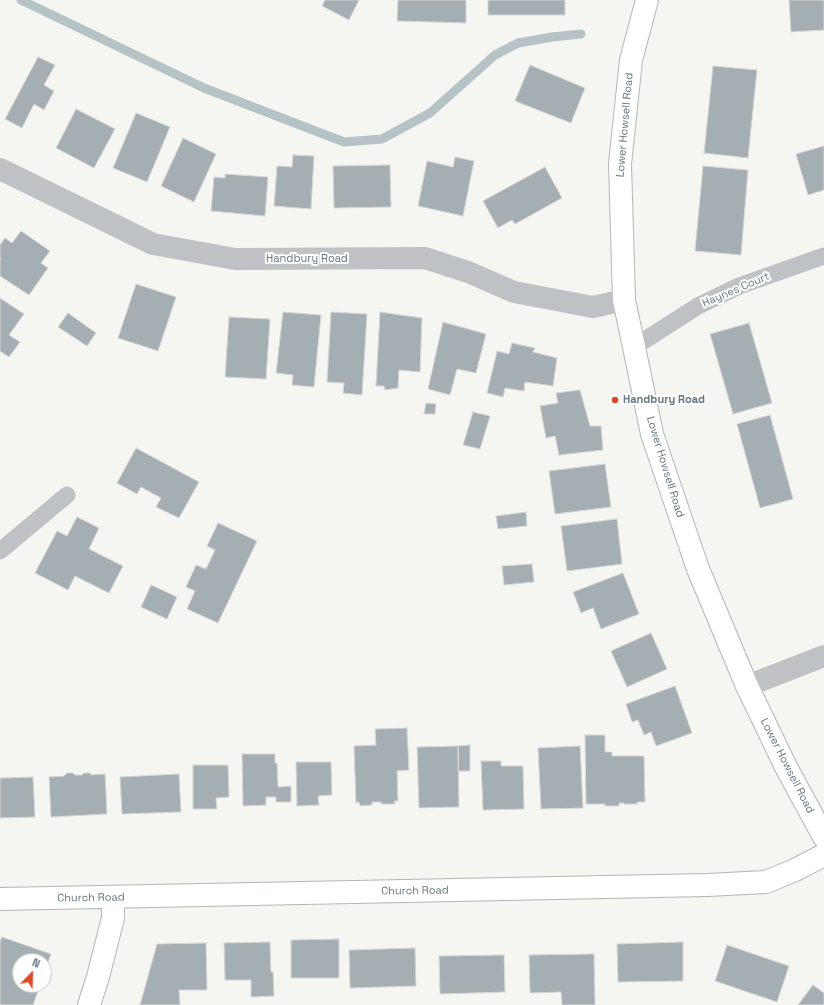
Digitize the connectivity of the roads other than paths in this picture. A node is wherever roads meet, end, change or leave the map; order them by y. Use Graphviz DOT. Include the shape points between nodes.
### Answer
graph roads {
  1 [pos="647,0"];
  2 [pos="0,169"];
  3 [pos="824,256"];
  4 [pos="624,300"];
  5 [pos="634,347"];
  6 [pos="68,495"];
  7 [pos="0,551"];
  8 [pos="824,656"];
  9 [pos="747,686"];
  10 [pos="824,836"];
  11 [pos="824,855"];
  12 [pos="113,898"];
  13 [pos="0,899"];
  14 [pos="89,1005"];
  1 -- 4 [label="street, Lower Howsell Road" via="631,60 620,164"];
  2 -- 4 [label="street, Handbury Road" via="153,244 235,259 425,258 468,272 514,292 593,307"];
  3 -- 5 [label="lane, Haynes Court" via="738,286 698,306"];
  4 -- 5 [label="street, Lower Howsell Road"];
  5 -- 9 [label="street, Lower Howsell Road" via="655,442 698,569"];
  6 -- 7 [label="lane"];
  8 -- 9 [label="street"];
  9 -- 10 [label="street, Lower Howsell Road"];
  11 -- 12 [label="street, Church Road" via="766,882"];
  12 -- 13 [label="street, Church Road"];
  12 -- 14 [label="street" via="113,918"];
}
